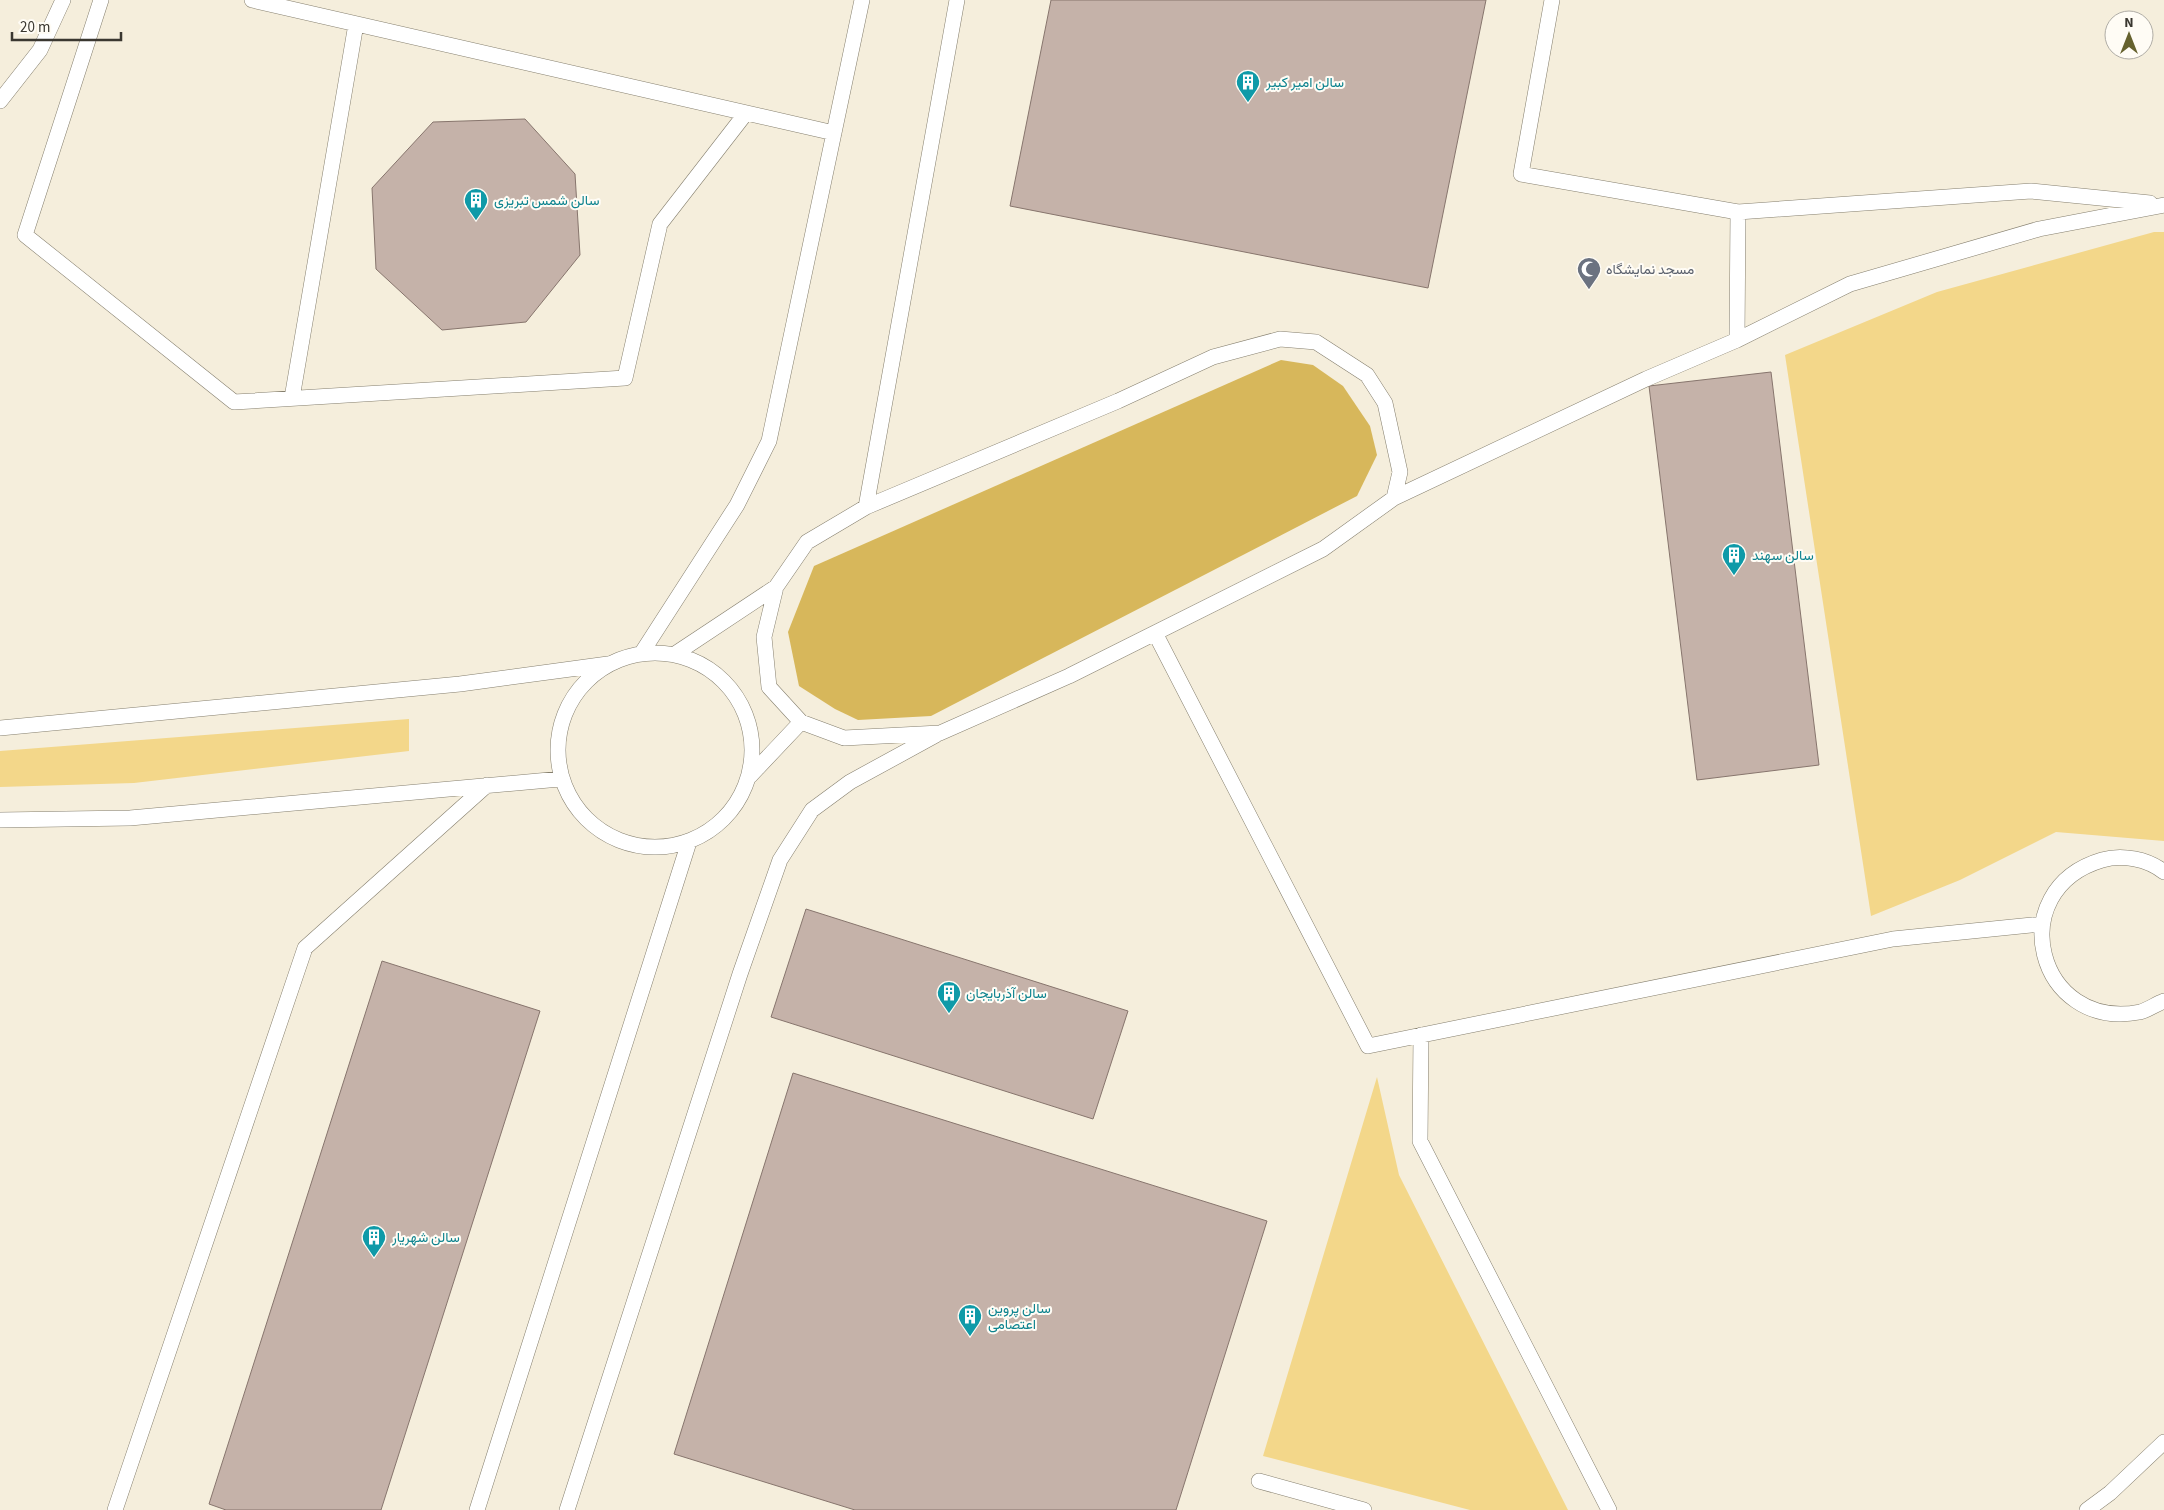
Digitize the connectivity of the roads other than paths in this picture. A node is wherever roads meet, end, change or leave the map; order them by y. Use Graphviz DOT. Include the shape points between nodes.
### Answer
graph roads {
  1 [pos="63,0"];
  2 [pos="101,0"];
  3 [pos="252,0"];
  4 [pos="862,0"];
  5 [pos="957,0"];
  6 [pos="1552,0"];
  7 [pos="356,24"];
  8 [pos="0,101"];
  9 [pos="746,113"];
  10 [pos="834,133"];
  11 [pos="2164,205"];
  12 [pos="1738,212"];
  13 [pos="1737,340"];
  14 [pos="292,398"];
  15 [pos="1394,498"];
  16 [pos="866,507"];
  17 [pos="776,587"];
  18 [pos="1156,633"];
  19 [pos="641,654"];
  20 [pos="675,654"];
  21 [pos="609,664"];
  22 [pos="801,722"];
  23 [pos="0,728"];
  24 [pos="940,733"];
  25 [pos="750,776"];
  26 [pos="560,779"];
  27 [pos="487,785"];
  28 [pos="0,820"];
  29 [pos="689,842"];
  30 [pos="2164,872"];
  31 [pos="2042,924"];
  32 [pos="2164,1001"];
  33 [pos="1421,1035"];
  34 [pos="2164,1442"];
  35 [pos="1259,1481"];
  36 [pos="115,1510"];
  37 [pos="477,1510"];
  38 [pos="567,1510"];
  39 [pos="1364,1510"];
  40 [pos="1609,1510"];
  41 [pos="2087,1510"];
  1 -- 8 [label="lane" via="40,50"];
  2 -- 14 [label="lane" via="25,235 234,402"];
  3 -- 7 [label="lane"];
  4 -- 10 [label="lane"];
  5 -- 16 [label="lane"];
  6 -- 12 [label="lane" via="1521,174"];
  7 -- 9 [label="lane"];
  7 -- 14 [label="lane"];
  9 -- 10 [label="lane"];
  9 -- 14 [label="lane" via="660,224 625,378"];
  10 -- 19 [label="lane" via="769,441 737,506"];
  11 -- 12 [label="lane" via="2031,191"];
  11 -- 13 [label="lane" via="2039,229 1850,284"];
  12 -- 13 [label="lane"];
  13 -- 15 [label="lane" via="1646,378"];
  15 -- 16 [label="lane" via="1400,472 1389,420 1385,403 1367,376 1316,342 1280,339 1213,357 1118,401"];
  15 -- 18 [label="lane" via="1323,549"];
  16 -- 17 [label="lane" via="806,542"];
  17 -- 20 [label="lane"];
  17 -- 22 [label="lane" via="764,637 769,687"];
  18 -- 24 [label="lane"];
  18 -- 33 [label="lane" via="1368,1046"];
  19 -- 20 [label="lane"];
  19 -- 21 [label="lane"];
  20 -- 25 [label="lane" via="706,667 732,689 747,715 754,745"];
  21 -- 23 [label="lane" via="460,684"];
  21 -- 26 [label="lane" via="582,684 564,713 556,745"];
  22 -- 24 [label="lane" via="844,738"];
  22 -- 25 [label="lane"];
  24 -- 38 [label="lane" via="850,782 812,810 780,860 740,974"];
  25 -- 29 [label="lane" via="737,805 716,827"];
  26 -- 27 [label="lane"];
  26 -- 29 [label="lane" via="576,808 600,832 628,844 659,848"];
  27 -- 28 [label="lane" via="130,818"];
  27 -- 36 [label="lane" via="305,948"];
  29 -- 37 [label="lane"];
  30 -- 31 [label="lane" via="2135,858 2110,858 2085,865 2065,880 2049,900"];
  31 -- 32 [label="lane" via="2042,949 2050,973 2066,994 2089,1008 2115,1014 2142,1011"];
  31 -- 33 [label="lane" via="1894,939"];
  33 -- 40 [label="lane" via="1420,1141"];
  34 -- 41 [label="lane"];
  35 -- 39 [label="lane"];
}
